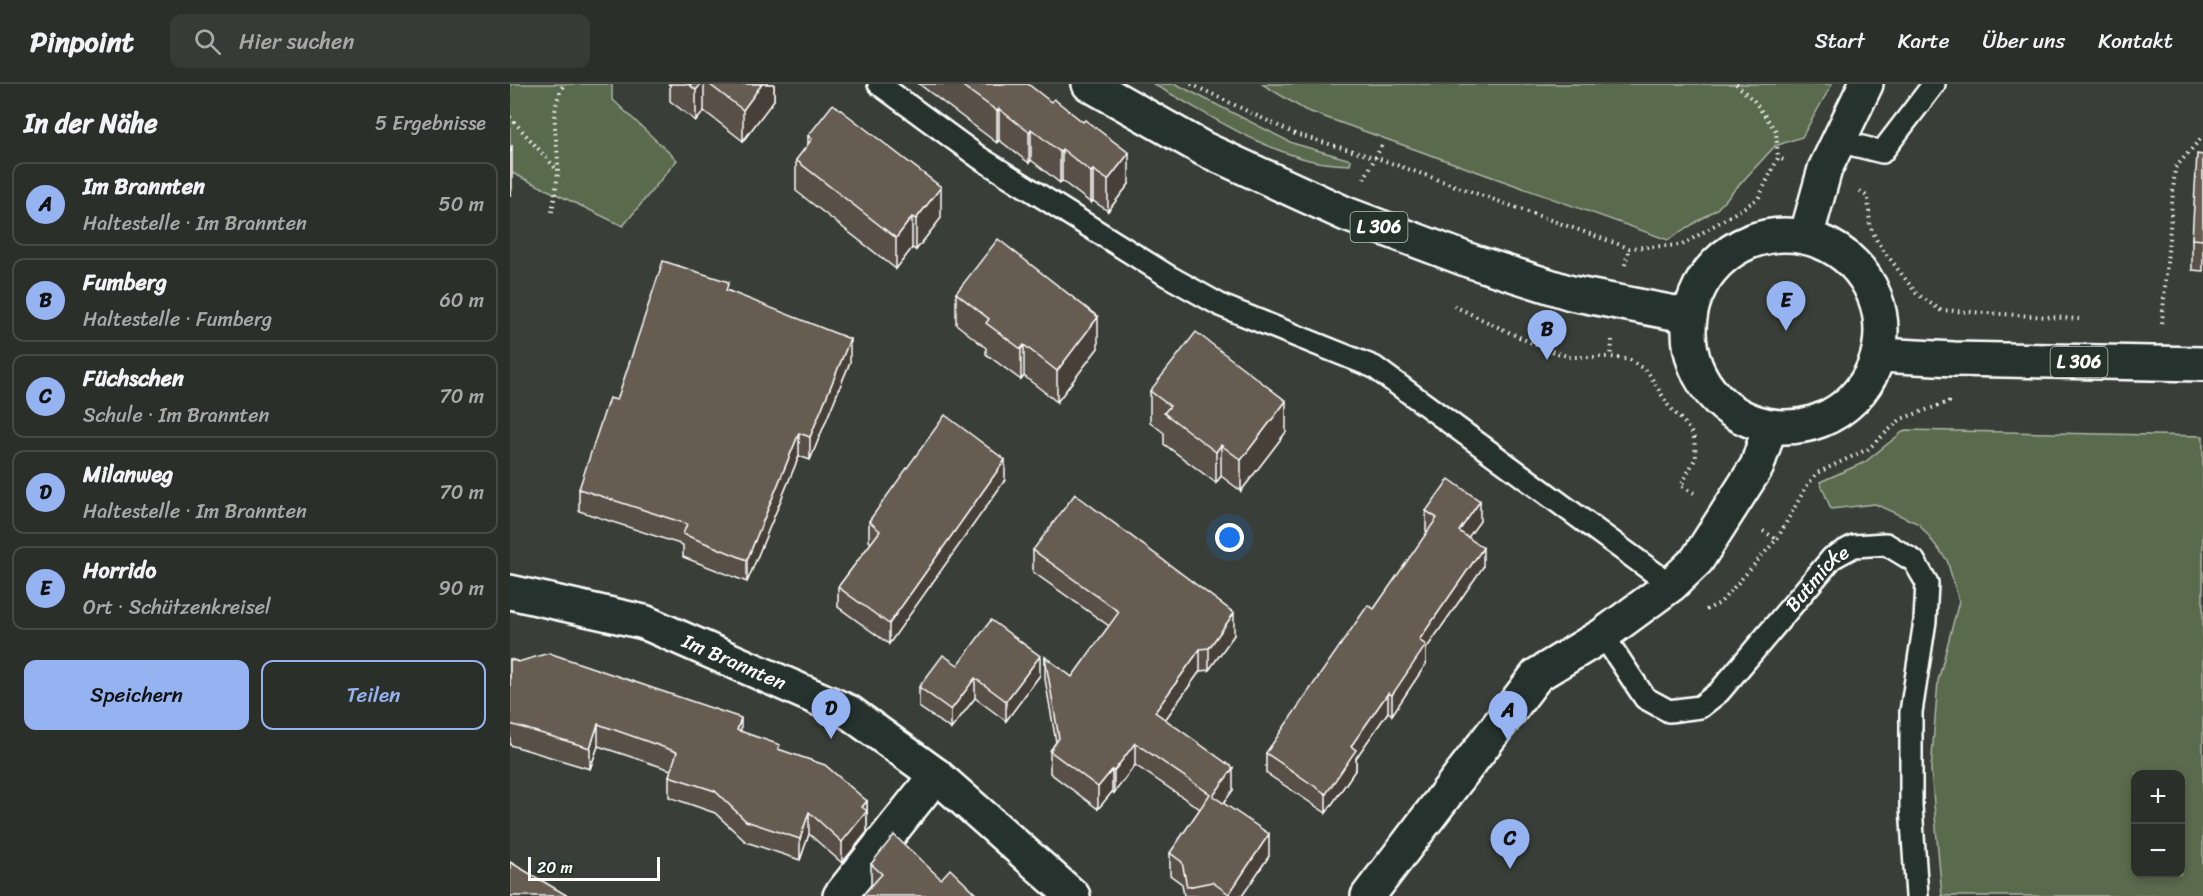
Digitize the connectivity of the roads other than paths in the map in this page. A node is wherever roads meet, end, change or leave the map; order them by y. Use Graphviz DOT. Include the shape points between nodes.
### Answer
graph roads {
  1 [pos="879,84"];
  2 [pos="1089,84"];
  3 [pos="1866,84"];
  4 [pos="1934,84"];
  5 [pos="1831,155"];
  6 [pos="1806,237"];
  7 [pos="1690,316"];
  8 [pos="1879,355"];
  9 [pos="2203,364"];
  10 [pos="1770,426"];
  11 [pos="1671,585"];
  12 [pos="510,592"];
  13 [pos="1603,635"];
  14 [pos="936,775"];
  15 [pos="840,896"];
  16 [pos="1073,896"];
  17 [pos="1368,896"];
  18 [pos="1917,896"];
  1 -- 11 [label="lane" via="980,159 1168,276 1222,306 1374,367"];
  2 -- 7 [label="street, L 306" via="1204,149 1346,214 1571,293"];
  3 -- 5 [label="street"];
  4 -- 5 [label="lane" via="1882,152"];
  5 -- 6 [label="street"];
  6 -- 7 [label="street" via="1775,235 1744,244 1719,261 1700,287"];
  6 -- 8 [label="street" via="1834,249 1858,268 1874,294 1882,324"];
  7 -- 10 [label="street" via="1690,346 1699,375 1717,399 1741,417"];
  8 -- 9 [label="street, L 306"];
  8 -- 10 [label="street" via="1868,381 1850,403 1826,419 1798,427"];
  10 -- 11 [label="street" via="1757,466 1730,511 1697,560"];
  11 -- 13 [label="street"];
  12 -- 14 [label="street, Im Brannten" via="644,622 849,712"];
  13 -- 17 [label="street" via="1537,675"];
  13 -- 18 [label="lane, Butmicke" via="1645,698 1669,711 1700,707 1719,692 1832,558 1854,546 1886,544 1914,561 1927,583 1911,712 1911,806"];
  14 -- 15 [label="street"];
  14 -- 16 [label="street, Im Brannten"];
}
